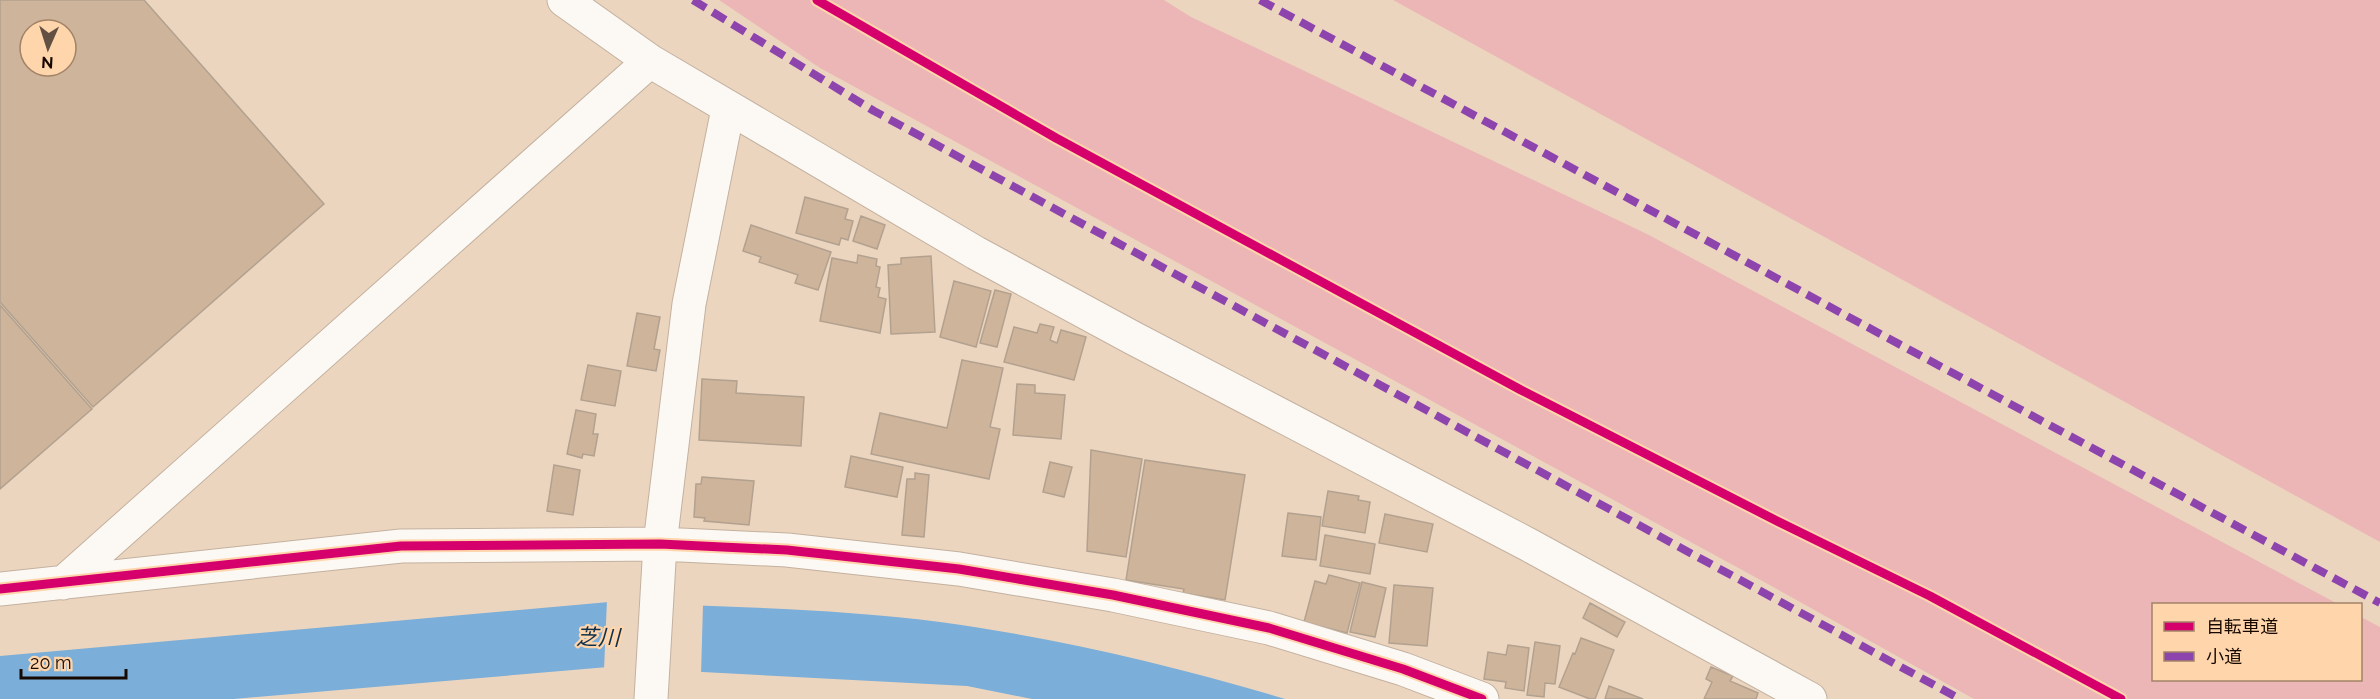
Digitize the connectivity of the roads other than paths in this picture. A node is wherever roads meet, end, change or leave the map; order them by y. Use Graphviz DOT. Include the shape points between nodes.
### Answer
graph roads {
  1 [pos="564,0"];
  2 [pos="650,61"];
  3 [pos="728,109"];
  4 [pos="659,556"];
  5 [pos="63,583"];
  6 [pos="0,589"];
  7 [pos="651,699"];
  8 [pos="1482,699"];
  9 [pos="1810,699"];
  1 -- 2 [label="street"];
  2 -- 3 [label="street"];
  2 -- 5 [label="street"];
  3 -- 4 [label="street" via="690,304"];
  3 -- 9 [label="street" via="976,254 1529,545"];
  4 -- 5 [label="street" via="401,546"];
  4 -- 7 [label="street"];
  4 -- 8 [label="street" via="787,550 959,569 1113,595 1269,628 1403,669"];
  5 -- 6 [label="street"];
}
